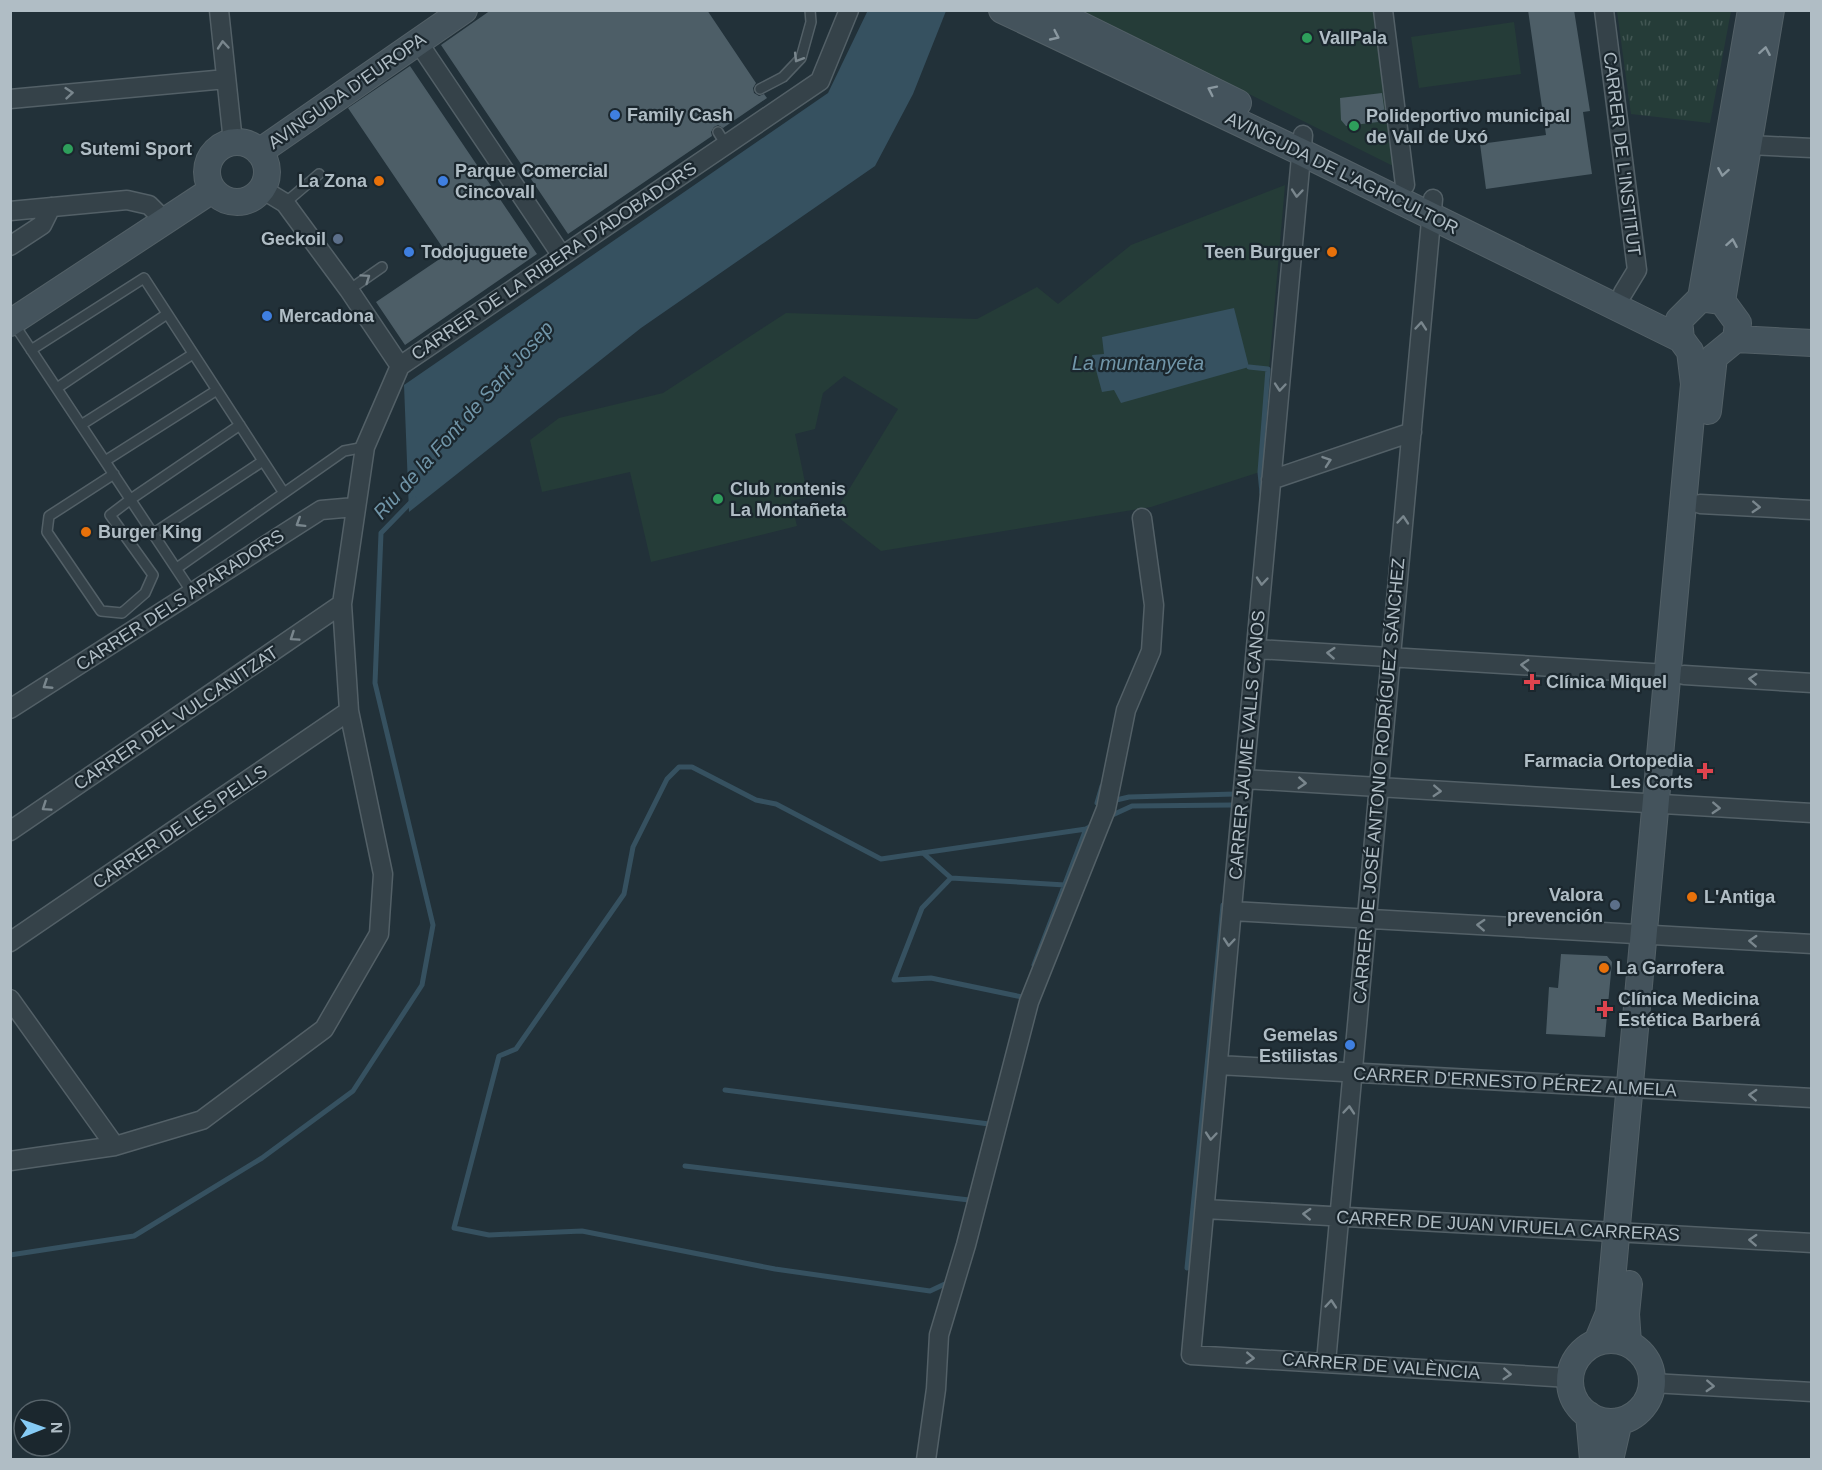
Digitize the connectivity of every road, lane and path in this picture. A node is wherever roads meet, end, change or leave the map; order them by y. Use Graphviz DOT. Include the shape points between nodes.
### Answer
graph roads {
  1 [pos="219,10"];
  2 [pos="464,10"];
  3 [pos="810,10"];
  4 [pos="849,10"];
  5 [pos="1002,10"];
  6 [pos="1050,10"];
  7 [pos="1383,10"];
  8 [pos="1604,10"];
  9 [pos="1751,10"];
  10 [pos="1771,10"];
  11 [pos="418,42"];
  12 [pos="226,78"];
  13 [pos="760,89"];
  14 [pos="10,99"];
  15 [pos="233,142"];
  16 [pos="1302,143"];
  17 [pos="1738,144"];
  18 [pos="1812,148"];
  19 [pos="259,152"];
  20 [pos="318,174"];
  21 [pos="1405,185"];
  22 [pos="262,189"];
  23 [pos="212,190"];
  24 [pos="285,203"];
  25 [pos="51,207"];
  26 [pos="1432,208"];
  27 [pos="10,211"];
  28 [pos="165,221"];
  29 [pos="10,246"];
  30 [pos="562,256"];
  31 [pos="382,267"];
  32 [pos="349,290"];
  33 [pos="1623,293"];
  34 [pos="1712,299"];
  35 [pos="167,314"];
  36 [pos="11,322"];
  37 [pos="1812,327"];
  38 [pos="1737,331"];
  39 [pos="1691,342"];
  40 [pos="1812,343"];
  41 [pos="31,350"];
  42 [pos="193,354"];
  43 [pos="400,366"];
  44 [pos="57,388"];
  45 [pos="217,390"];
  46 [pos="81,424"];
  47 [pos="240,425"];
  48 [pos="1412,432"];
  49 [pos="365,447"];
  50 [pos="105,461"];
  51 [pos="263,461"];
  52 [pos="114,474"];
  53 [pos="1271,480"];
  54 [pos="284,493"];
  55 [pos="131,499"];
  56 [pos="1691,504"];
  57 [pos="355,507"];
  58 [pos="1812,510"];
  59 [pos="1142,518"];
  60 [pos="154,533"];
  61 [pos="177,568"];
  62 [pos="191,591"];
  63 [pos="342,604"];
  64 [pos="1256,649"];
  65 [pos="1391,657"];
  66 [pos="1676,674"];
  67 [pos="1812,683"];
  68 [pos="10,709"];
  69 [pos="349,711"];
  70 [pos="1244,779"];
  71 [pos="1379,787"];
  72 [pos="1664,805"];
  73 [pos="1812,813"];
  74 [pos="10,831"];
  75 [pos="1232,911"];
  76 [pos="1367,919"];
  77 [pos="1652,935"];
  78 [pos="10,942"];
  79 [pos="1812,944"];
  80 [pos="10,999"];
  81 [pos="1218,1065"];
  82 [pos="1352,1073"];
  83 [pos="1638,1088"];
  84 [pos="1812,1098"];
  85 [pos="115,1146"];
  86 [pos="10,1161"];
  87 [pos="1205,1209"];
  88 [pos="1339,1216"];
  89 [pos="1625,1233"];
  90 [pos="1812,1243"];
  91 [pos="1597,1342"];
  92 [pos="1628,1343"];
  93 [pos="1191,1355"];
  94 [pos="1326,1362"];
  95 [pos="1570,1378"];
  96 [pos="1652,1383"];
  97 [pos="1812,1392"];
  98 [pos="1589,1415"];
  99 [pos="1619,1421"];
  100 [pos="926,1460"];
  101 [pos="1593,1460"];
  102 [pos="1610,1460"];
  12 -- 1 [label="street, one-way"];
  2 -- 11 [label="street, AVINGUDA D'EUROPA"];
  3 -- 13 [label="lane, one-way" via="811,22 801,58 783,76"];
  4 -- 30 [label="street, CARRER DE LA RIBERA D'ADOBADORS" via="820,81 722,138"];
  5 -- 16 [label="street, AVINGUDA DE L'AGRICULTOR, one-way"];
  16 -- 6 [label="street, AVINGUDA DE L'AGRICULTOR, one-way"];
  7 -- 21 [label="street"];
  8 -- 33 [label="street, CARRER DE L'INSTITUT" via="1637,270"];
  9 -- 17 [label="street"];
  17 -- 10 [label="street, one-way"];
  11 -- 19 [label="street, AVINGUDA D'EUROPA"];
  11 -- 30 [label="street"];
  14 -- 12 [label="street, one-way"];
  12 -- 15 [label="street"];
  15 -- 19 [label="street" via="243,142"];
  15 -- 23 [label="street" via="223,145 209,160 207,180"];
  16 -- 21 [label="street, AVINGUDA DE L'AGRICULTOR"];
  16 -- 26 [label="street, AVINGUDA DE L'AGRICULTOR"];
  16 -- 53 [label="street, CARRER JAUME VALLS CANOS, one-way"];
  17 -- 18 [label="street"];
  17 -- 34 [label="street"];
  19 -- 22 [label="street" via="267,170"];
  20 -- 24 [label="lane"];
  21 -- 26 [label="street, AVINGUDA DE L'AGRICULTOR"];
  22 -- 23 [label="street" via="256,196 237,203"];
  22 -- 24 [label="street"];
  23 -- 28 [label="street"];
  24 -- 32 [label="street"];
  25 -- 27 [label="street"];
  25 -- 28 [label="street" via="127,200 149,205"];
  25 -- 29 [label="street" via="42,225"];
  26 -- 33 [label="street, AVINGUDA DE L'AGRICULTOR"];
  26 -- 39 [label="street, AVINGUDA DE L'AGRICULTOR"];
  48 -- 26 [label="street, CARRER DE JOSÉ ANTONIO RODRÍGUEZ SÁNCHEZ, one-way"];
  28 -- 36 [label="street"];
  30 -- 43 [label="street, CARRER DE LA RIBERA D'ADOBADORS"];
  32 -- 31 [label="lane, one-way"];
  32 -- 43 [label="street"];
  33 -- 39 [label="street, AVINGUDA DE L'AGRICULTOR"];
  34 -- 38 [label="street"];
  34 -- 39 [label="street"];
  35 -- 41 [label="lane" via="144,278"];
  35 -- 42 [label="lane"];
  35 -- 44 [label="lane"];
  36 -- 41 [label="lane"];
  37 -- 38 [label="street"];
  38 -- 39 [label="street"];
  38 -- 40 [label="street"];
  39 -- 56 [label="street"];
  41 -- 44 [label="lane"];
  42 -- 45 [label="lane"];
  42 -- 46 [label="lane"];
  43 -- 49 [label="street, CARRER DE LA RIBERA D'ADOBADORS"];
  44 -- 46 [label="lane"];
  45 -- 47 [label="lane"];
  45 -- 50 [label="lane"];
  46 -- 50 [label="lane"];
  47 -- 51 [label="lane"];
  47 -- 55 [label="lane"];
  53 -- 48 [label="street, one-way"];
  65 -- 48 [label="street, CARRER DE JOSÉ ANTONIO RODRÍGUEZ SÁNCHEZ, one-way"];
  49 -- 54 [label="lane" via="344,451"];
  49 -- 57 [label="street, CARRER DE LA RIBERA D'ADOBADORS"];
  50 -- 52 [label="lane"];
  51 -- 54 [label="lane"];
  51 -- 60 [label="lane"];
  52 -- 55 [label="lane"];
  52 -- 55 [label="lane" via="49,516 47,532 101,611 122,613 146,593 153,575 110,515"];
  53 -- 64 [label="street, CARRER JAUME VALLS CANOS, one-way"];
  54 -- 61 [label="lane"];
  55 -- 60 [label="lane"];
  56 -- 58 [label="street, one-way"];
  56 -- 66 [label="street"];
  57 -- 62 [label="street, CARRER DELS APARADORS, one-way" via="321,510"];
  57 -- 63 [label="street, CARRER DE LA RIBERA D'ADOBADORS"];
  59 -- 100 [label="street" via="1154,605 1151,651 1126,710 1106,809 1029,1002 939,1335"];
  60 -- 61 [label="lane"];
  61 -- 62 [label="lane"];
  62 -- 68 [label="street, CARRER DELS APARADORS, one-way"];
  63 -- 69 [label="street, CARRER DE LA RIBERA D'ADOBADORS"];
  63 -- 74 [label="street, CARRER DEL VULCANITZAT, one-way"];
  65 -- 64 [label="street, one-way"];
  64 -- 70 [label="street, CARRER JAUME VALLS CANOS"];
  66 -- 65 [label="street, one-way"];
  65 -- 71 [label="street, CARRER DE JOSÉ ANTONIO RODRÍGUEZ SÁNCHEZ"];
  67 -- 66 [label="street, one-way"];
  66 -- 72 [label="street"];
  69 -- 78 [label="street, CARRER DE LES PELLS"];
  69 -- 85 [label="street, CARRER DE LA RIBERA D'ADOBADORS" via="383,874 379,934 324,1029 202,1120"];
  70 -- 71 [label="street, one-way"];
  70 -- 75 [label="street, CARRER JAUME VALLS CANOS"];
  71 -- 72 [label="street, one-way"];
  71 -- 76 [label="street, CARRER DE JOSÉ ANTONIO RODRÍGUEZ SÁNCHEZ"];
  72 -- 73 [label="street, one-way"];
  72 -- 77 [label="street"];
  75 -- 76 [label="street"];
  75 -- 81 [label="street, CARRER JAUME VALLS CANOS, one-way"];
  77 -- 76 [label="street, one-way"];
  76 -- 82 [label="street, CARRER DE JOSÉ ANTONIO RODRÍGUEZ SÁNCHEZ"];
  79 -- 77 [label="street, one-way"];
  77 -- 83 [label="street"];
  80 -- 85 [label="street"];
  81 -- 82 [label="street, CARRER D'ERNESTO PÉREZ ALMELA"];
  81 -- 87 [label="street, CARRER JAUME VALLS CANOS, one-way"];
  82 -- 83 [label="street, CARRER D'ERNESTO PÉREZ ALMELA"];
  88 -- 82 [label="street, CARRER DE JOSÉ ANTONIO RODRÍGUEZ SÁNCHEZ, one-way"];
  84 -- 83 [label="street, CARRER D'ERNESTO PÉREZ ALMELA, one-way"];
  83 -- 89 [label="street"];
  85 -- 86 [label="street, CARRER DE LA RIBERA D'ADOBADORS"];
  88 -- 87 [label="street, CARRER DE JUAN VIRUELA CARRERAS, one-way"];
  87 -- 93 [label="street, CARRER JAUME VALLS CANOS"];
  88 -- 89 [label="street, CARRER DE JUAN VIRUELA CARRERAS"];
  94 -- 88 [label="street, CARRER DE JOSÉ ANTONIO RODRÍGUEZ SÁNCHEZ, one-way"];
  90 -- 89 [label="street, CARRER DE JUAN VIRUELA CARRERAS, one-way"];
  89 -- 91 [label="street" via="1609,1313"];
  89 -- 92 [label="street"];
  91 -- 92 [label="street"];
  91 -- 95 [label="street" via="1578,1356"];
  92 -- 96 [label="street" via="1646,1360"];
  93 -- 94 [label="street, CARRER DE VALÈNCIA, one-way"];
  94 -- 95 [label="street, CARRER DE VALÈNCIA, one-way"];
  95 -- 98 [label="street" via="1572,1395"];
  96 -- 97 [label="street, one-way"];
  96 -- 99 [label="street" via="1642,1408"];
  98 -- 99 [label="street" via="1598,1420"];
  98 -- 101 [label="street"];
  99 -- 102 [label="street"];
}
